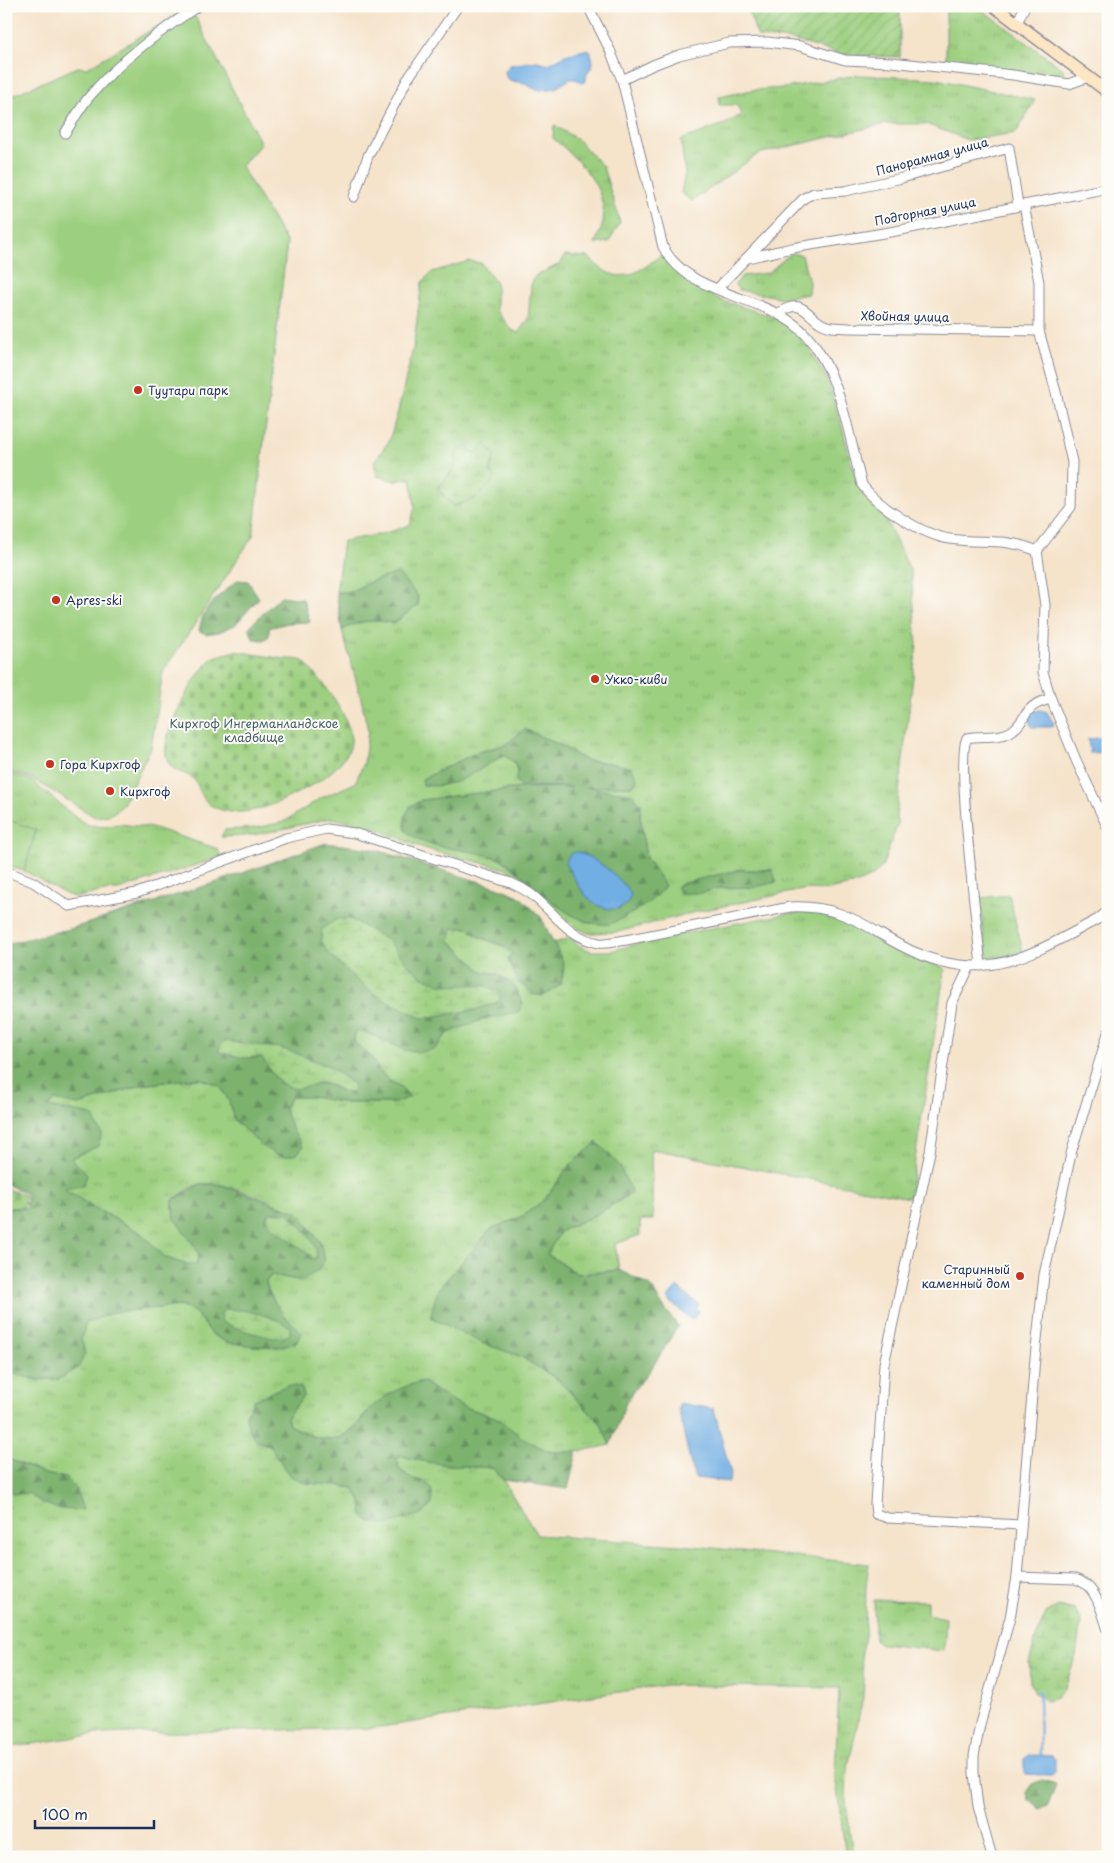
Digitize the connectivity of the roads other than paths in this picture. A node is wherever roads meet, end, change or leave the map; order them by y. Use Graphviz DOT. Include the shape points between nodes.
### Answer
graph roads {
  1 [pos="198,6"];
  2 [pos="458,6"];
  3 [pos="588,6"];
  4 [pos="994,6"];
  5 [pos="1024,7"];
  6 [pos="1017,23"];
  7 [pos="1088,77"];
  8 [pos="622,80"];
  9 [pos="1108,92"];
  10 [pos="65,132"];
  11 [pos="1108,188"];
  12 [pos="354,197"];
  13 [pos="1021,205"];
  14 [pos="747,258"];
  15 [pos="717,289"];
  16 [pos="779,313"];
  17 [pos="1039,331"];
  18 [pos="1037,551"];
  19 [pos="1051,699"];
  20 [pos="1108,828"];
  21 [pos="6,871"];
  22 [pos="1108,912"];
  23 [pos="970,966"];
  24 [pos="981,966"];
  25 [pos="1108,1033"];
  26 [pos="1105,1045"];
  27 [pos="1021,1524"];
  28 [pos="1017,1577"];
  29 [pos="1108,1630"];
  30 [pos="992,1857"];
  1 -- 10 [label="street" via="116,68 88,98"];
  2 -- 12 [label="street" via="406,80 368,156"];
  3 -- 8 [label="street"];
  4 -- 6 [label="street"];
  5 -- 6 [label="street"];
  6 -- 7 [label="street"];
  7 -- 8 [label="street" via="1069,84 1013,75 844,60 800,46 767,42 729,43 679,55"];
  7 -- 9 [label="street"];
  8 -- 15 [label="street" via="663,248 669,259 687,273"];
  11 -- 13 [label="street, Подгорная улица"];
  13 -- 14 [label="street, Подгорная улица"];
  13 -- 14 [label="street, Панорамная улица" via="1009,148 902,178 845,191 814,193 804,198"];
  13 -- 17 [label="street" via="1039,282"];
  14 -- 15 [label="street"];
  15 -- 16 [label="street"];
  16 -- 17 [label="street, Хвойная улица" via="796,306 807,310 827,326 849,328"];
  16 -- 18 [label="street" via="806,335 830,370 862,485 867,492 910,524 948,539 1021,544"];
  17 -- 18 [label="street" via="1072,462 1071,507"];
  18 -- 19 [label="street" via="1045,605 1043,672"];
  19 -- 20 [label="street"];
  19 -- 24 [label="street" via="1031,707 1010,732 967,738 964,742 964,797"];
  21 -- 23 [label="street" via="33,882 68,906 137,893 286,838 340,830 511,883 531,895 578,936 592,941 626,940 802,906 844,914 942,963"];
  22 -- 24 [label="street" via="1028,956"];
  23 -- 24 [label="street"];
  23 -- 27 [label="street" via="952,1003 930,1152 884,1364 875,1504 876,1514 888,1518"];
  25 -- 26 [label="street"];
  26 -- 27 [label="street" via="1072,1150 1044,1275"];
  27 -- 28 [label="street"];
  28 -- 29 [label="street" via="1083,1582 1098,1601"];
  28 -- 30 [label="street" via="1010,1618 974,1756 978,1807"];
}
